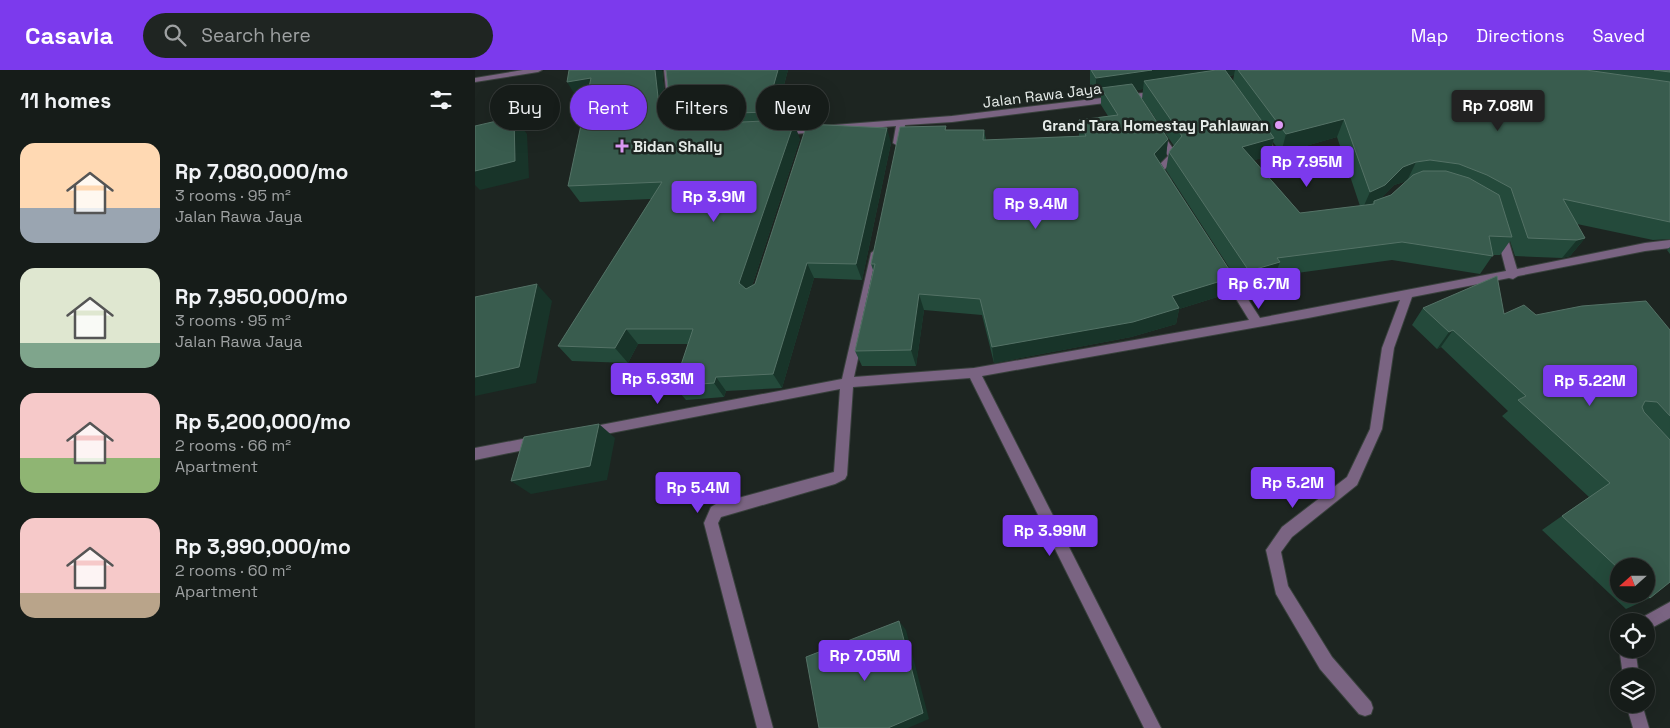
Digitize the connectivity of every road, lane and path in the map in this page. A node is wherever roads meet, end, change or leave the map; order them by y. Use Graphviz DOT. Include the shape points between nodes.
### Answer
graph roads {
  1 [pos="538,70"];
  2 [pos="668,70"];
  3 [pos="475,80"];
  4 [pos="1169,92"];
  5 [pos="901,123"];
  6 [pos="1152,123"];
  7 [pos="1256,128"];
  8 [pos="768,133"];
  9 [pos="697,136"];
  10 [pos="897,152"];
  11 [pos="1283,166"];
  12 [pos="1169,186"];
  13 [pos="1497,219"];
  14 [pos="879,239"];
  15 [pos="1670,244"];
  16 [pos="1216,259"];
  17 [pos="1513,275"];
  18 [pos="1407,295"];
  19 [pos="1257,323"];
  20 [pos="974,373"];
  21 [pos="847,383"];
  22 [pos="573,436"];
  23 [pos="553,440"];
  24 [pos="475,454"];
  25 [pos="1670,610"];
  26 [pos="1655,618"];
  27 [pos="1365,708"];
  28 [pos="1637,713"];
  29 [pos="765,728"];
  30 [pos="1153,728"];
  31 [pos="1641,728"];
  1 -- 3 [label="street"];
  2 -- 9 [label="street" via="677,132"];
  4 -- 5 [label="street, Jalan Rawa Jaya" via="1138,102"];
  5 -- 8 [label="street, Jalan Rawa Jaya" via="808,134"];
  5 -- 10 [label="street"];
  6 -- 12 [label="street" via="1173,156 1159,170"];
  7 -- 11 [label="street"];
  13 -- 17 [label="street"];
  14 -- 21 [label="street"];
  15 -- 17 [label="street"];
  16 -- 19 [label="street"];
  17 -- 18 [label="street"];
  18 -- 19 [label="street"];
  18 -- 27 [label="street" via="1388,348 1376,429 1352,481 1287,532 1273,550 1281,589 1326,663"];
  19 -- 20 [label="street"];
  20 -- 21 [label="street"];
  20 -- 30 [label="street"];
  21 -- 22 [label="street"];
  21 -- 29 [label="street" via="840,475 721,508 711,523"];
  23 -- 24 [label="street"];
  25 -- 26 [label="street"];
  28 -- 31 [label="street"];
}
